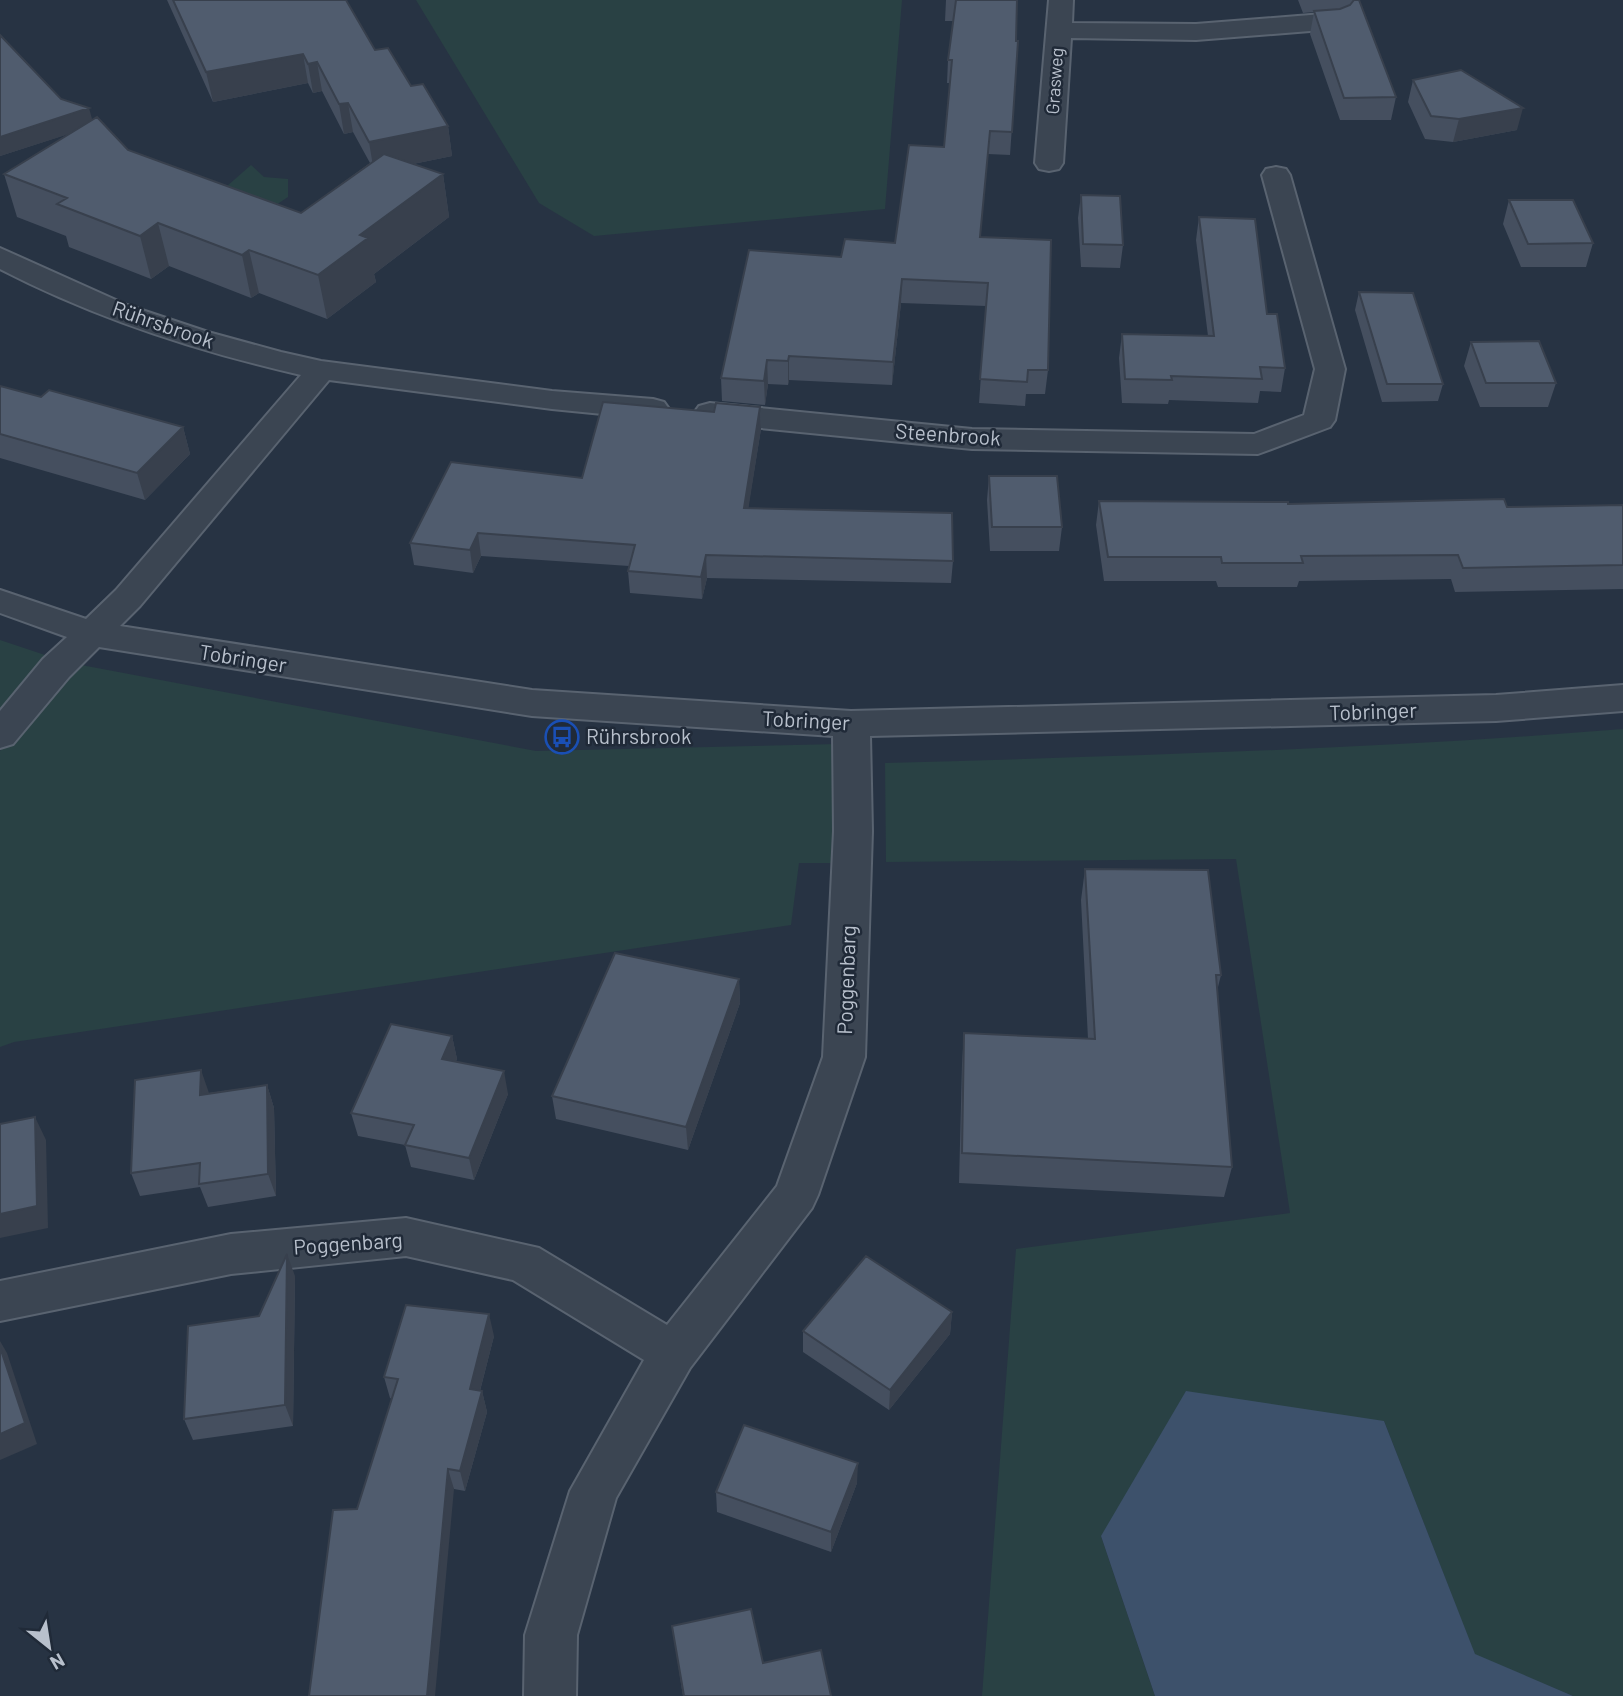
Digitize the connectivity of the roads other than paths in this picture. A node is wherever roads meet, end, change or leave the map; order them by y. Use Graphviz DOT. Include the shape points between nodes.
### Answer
graph roads {
  1 [pos="1060,0"];
  2 [pos="1335,21"];
  3 [pos="1058,30"];
  4 [pos="1049,163"];
  5 [pos="1276,175"];
  6 [pos="0,257"];
  7 [pos="321,370"];
  8 [pos="0,601"];
  9 [pos="94,634"];
  10 [pos="1623,698"];
  11 [pos="851,724"];
  12 [pos="0,735"];
  13 [pos="0,1301"];
  14 [pos="673,1353"];
  15 [pos="550,1696"];
  1 -- 3 [label="street, Grasweg"];
  2 -- 3 [label="street" via="1196,32"];
  3 -- 4 [label="street, Grasweg"];
  5 -- 7 [label="street, Steenbrook" via="1330,369 1319,420 1258,443 930,436 813,421 552,400"];
  6 -- 7 [label="street, Rührsbrook" via="138,320"];
  7 -- 9 [label="street"];
  8 -- 9 [label="street, Tobringer"];
  9 -- 11 [label="street, Tobringer" via="532,703"];
  9 -- 12 [label="street" via="56,668"];
  10 -- 11 [label="street, Tobringer" via="1496,708"];
  11 -- 14 [label="street, Poggenbarg" via="853,831 844,1057 796,1195"];
  13 -- 14 [label="street, Poggenbarg" via="231,1254 406,1237 523,1262"];
  14 -- 15 [label="street, Poggenbarg" via="594,1491 551,1635"];
}
